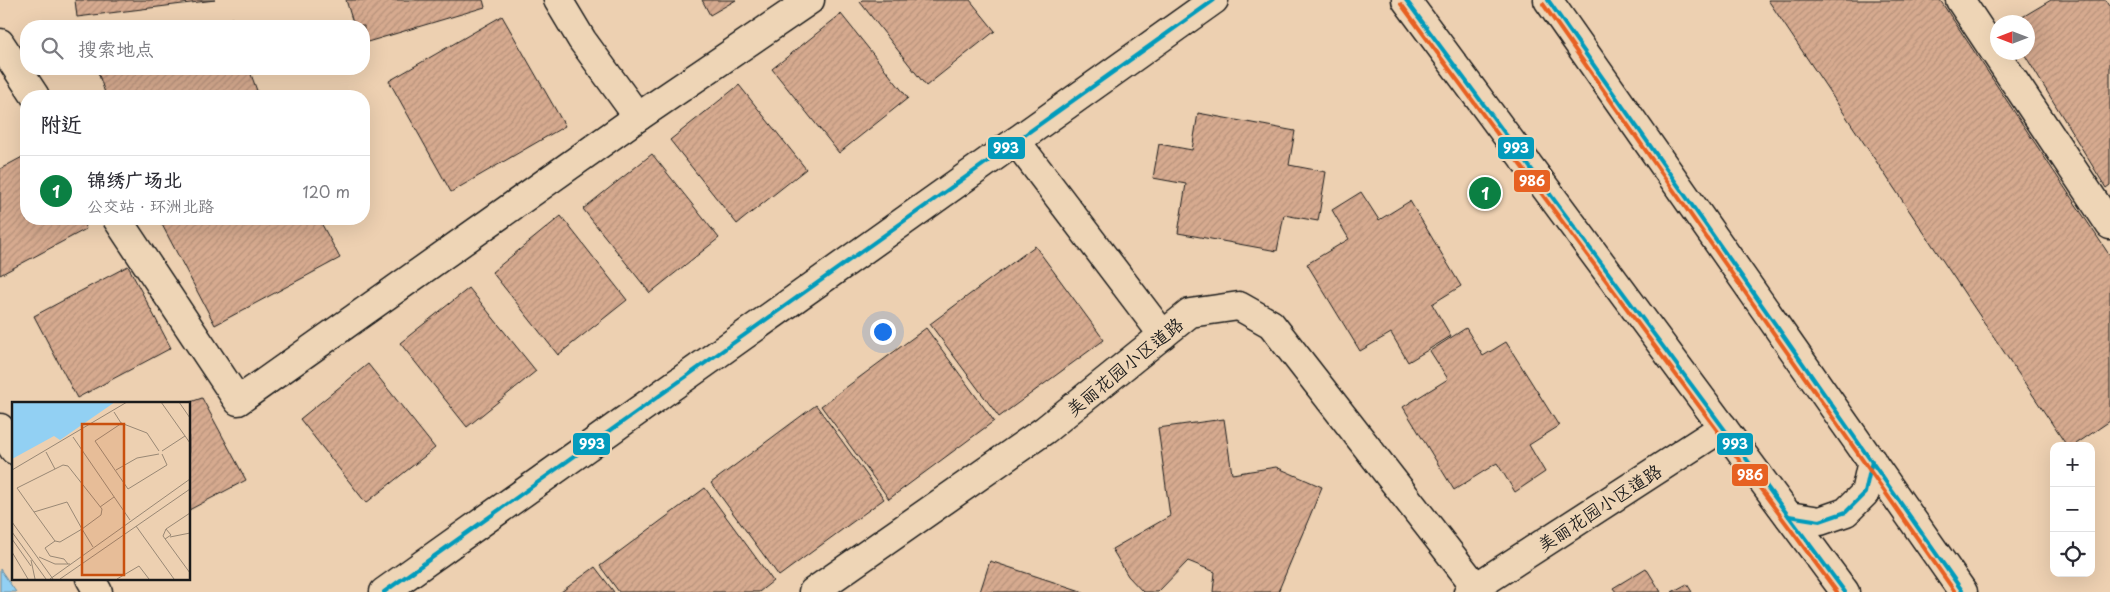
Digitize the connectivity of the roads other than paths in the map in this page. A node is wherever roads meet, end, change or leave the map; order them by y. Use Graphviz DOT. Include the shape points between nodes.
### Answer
graph roads {
  1 [pos="558,0"];
  2 [pos="810,0"];
  3 [pos="1214,0"];
  4 [pos="1406,0"];
  5 [pos="1548,0"];
  6 [pos="1960,0"];
  7 [pos="0,43"];
  8 [pos="20,73"];
  9 [pos="21,75"];
  10 [pos="31,90"];
  11 [pos="638,116"];
  12 [pos="1016,141"];
  13 [pos="121,225"];
  14 [pos="2110,225"];
  15 [pos="1163,335"];
  16 [pos="1723,427"];
  17 [pos="0,428"];
  18 [pos="12,447"];
  19 [pos="1872,461"];
  20 [pos="1789,516"];
  21 [pos="91,580"];
  22 [pos="1474,590"];
  23 [pos="98,592"];
  24 [pos="384,592"];
  25 [pos="813,592"];
  26 [pos="1845,592"];
  27 [pos="1963,592"];
  1 -- 11 [label="street" via="582,40"];
  2 -- 11 [label="street"];
  3 -- 12 [label="street"];
  4 -- 16 [label="street"];
  5 -- 19 [label="street"];
  6 -- 14 [label="street"];
  7 -- 8 [label="street"];
  9 -- 10 [label="street"];
  11 -- 13 [label="street" via="238,401"];
  12 -- 15 [label="street"];
  12 -- 24 [label="street"];
  15 -- 22 [label="street, 美丽花园小区道路" via="1190,313 1239,306 1271,324"];
  15 -- 25 [label="street, 美丽花园小区道路" via="1045,430"];
  16 -- 20 [label="street"];
  16 -- 22 [label="street, 美丽花园小区道路"];
  17 -- 18 [label="street"];
  19 -- 20 [label="street" via="1865,493 1846,512 1820,521"];
  19 -- 27 [label="street"];
  20 -- 26 [label="street"];
  21 -- 23 [label="street"];
}
